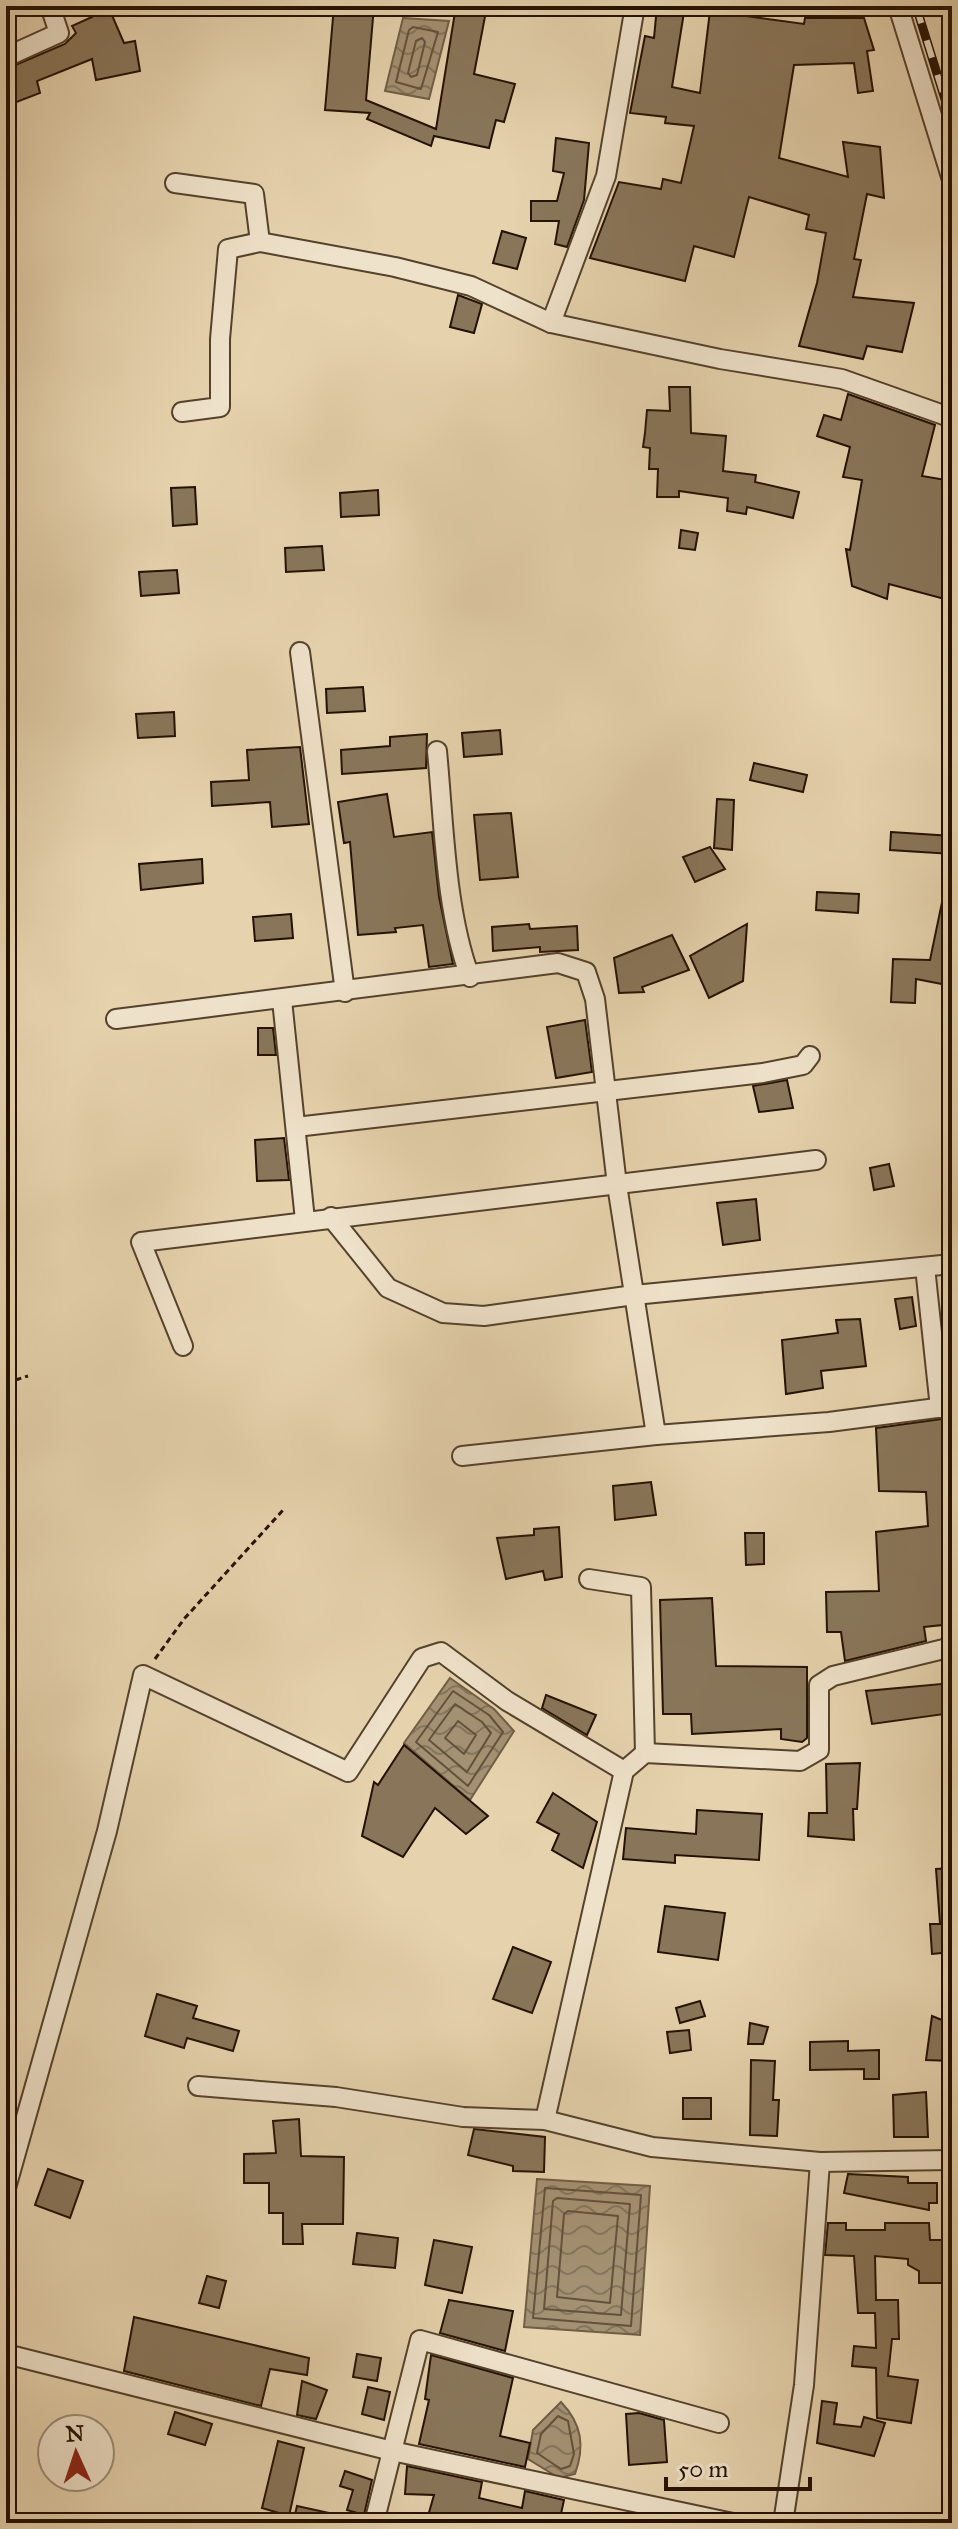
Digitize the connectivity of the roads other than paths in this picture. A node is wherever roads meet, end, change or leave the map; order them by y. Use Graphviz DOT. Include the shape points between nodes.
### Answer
graph roads {
  1 [pos="50,6"];
  2 [pos="635,6"];
  3 [pos="780,6"];
  4 [pos="864,6"];
  5 [pos="898,6"];
  6 [pos="6,57"];
  7 [pos="952,180"];
  8 [pos="175,183"];
  9 [pos="260,242"];
  10 [pos="551,323"];
  11 [pos="182,412"];
  12 [pos="952,418"];
  13 [pos="300,652"];
  14 [pos="437,751"];
  15 [pos="470,977"];
  16 [pos="345,992"];
  17 [pos="282,1000"];
  18 [pos="116,1019"];
  19 [pos="810,1056"];
  20 [pos="607,1089"];
  21 [pos="296,1127"];
  22 [pos="816,1160"];
  23 [pos="617,1185"];
  24 [pos="331,1217"];
  25 [pos="305,1220"];
  26 [pos="952,1264"];
  27 [pos="925,1267"];
  28 [pos="634,1295"];
  29 [pos="183,1346"];
  30 [pos="946,1407"];
  31 [pos="656,1435"];
  32 [pos="462,1456"];
  33 [pos="589,1579"];
  34 [pos="952,1647"];
  35 [pos="645,1753"];
  36 [pos="624,1771"];
  37 [pos="198,2086"];
  38 [pos="545,2120"];
  39 [pos="952,2160"];
  40 [pos="820,2162"];
  41 [pos="6,2188"];
  42 [pos="6,2354"];
  43 [pos="719,2423"];
  44 [pos="392,2451"];
  45 [pos="374,2523"];
  46 [pos="733,2523"];
  47 [pos="783,2523"];
  1 -- 6 [label="street" via="59,33"];
  2 -- 10 [label="street" via="606,176"];
  3 -- 4 [label="street"];
  5 -- 7 [label="street"];
  8 -- 9 [label="street" via="254,194"];
  9 -- 10 [label="street" via="471,286"];
  9 -- 11 [label="street" via="228,249 220,407"];
  10 -- 12 [label="street" via="842,379"];
  13 -- 16 [label="street"];
  14 -- 15 [label="street" via="462,956"];
  15 -- 16 [label="street"];
  15 -- 20 [label="street" via="558,963 586,972 595,999"];
  16 -- 17 [label="street"];
  17 -- 18 [label="street"];
  17 -- 21 [label="street"];
  19 -- 20 [label="street" via="803,1065 763,1073"];
  20 -- 21 [label="street"];
  20 -- 23 [label="street"];
  21 -- 25 [label="street"];
  22 -- 23 [label="street"];
  23 -- 24 [label="street"];
  23 -- 28 [label="street"];
  24 -- 25 [label="street"];
  24 -- 28 [label="street" via="388,1288 443,1313 484,1316"];
  25 -- 29 [label="street" via="141,1242"];
  26 -- 27 [label="street"];
  27 -- 28 [label="street"];
  27 -- 30 [label="street"];
  28 -- 31 [label="street"];
  30 -- 31 [label="street"];
  31 -- 32 [label="street"];
  33 -- 35 [label="street" via="641,1587"];
  34 -- 35 [label="street" via="833,1676 819,1685 819,1750 800,1761"];
  35 -- 36 [label="street"];
  36 -- 38 [label="street"];
  36 -- 41 [label="street" via="507,1701 441,1652 422,1658 348,1772 143,1675 107,1831"];
  37 -- 38 [label="street" via="336,2097 463,2117"];
  38 -- 40 [label="street" via="652,2147"];
  39 -- 40 [label="street"];
  40 -- 47 [label="street" via="804,2385"];
  42 -- 44 [label="street"];
  43 -- 44 [label="street" via="420,2340"];
  44 -- 45 [label="street"];
  44 -- 46 [label="street"];
}
